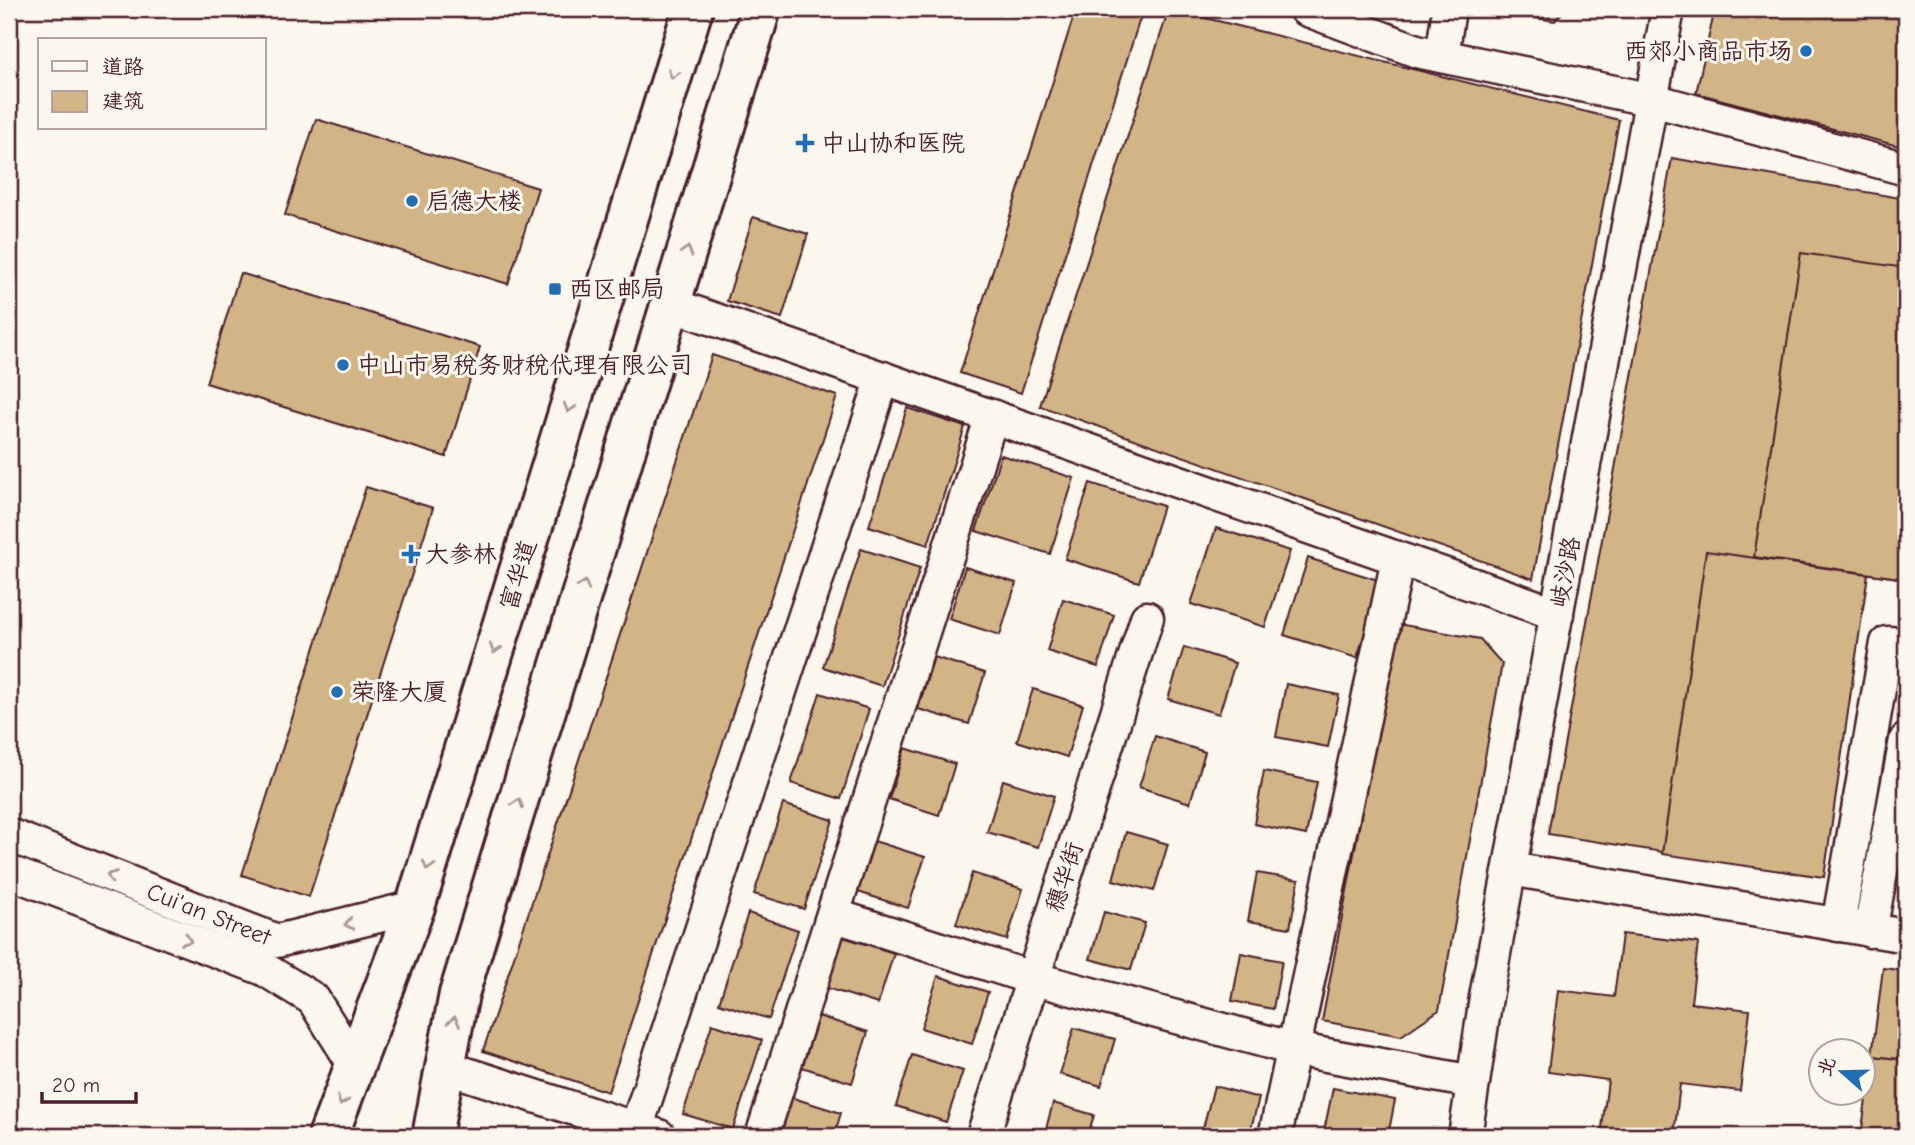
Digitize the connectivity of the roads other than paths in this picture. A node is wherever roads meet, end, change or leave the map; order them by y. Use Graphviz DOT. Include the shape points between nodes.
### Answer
graph roads {
  1 [pos="693,9"];
  2 [pos="761,9"];
  3 [pos="1305,9"];
  4 [pos="1449,9"];
  5 [pos="1668,9"];
  6 [pos="1442,56"];
  7 [pos="1653,100"];
  8 [pos="1906,169"];
  9 [pos="670,304"];
  10 [pos="883,378"];
  11 [pos="992,416"];
  12 [pos="1398,559"];
  13 [pos="1557,614"];
  14 [pos="1147,618"];
  15 [pos="1906,644"];
  16 [pos="1906,740"];
  17 [pos="9,835"];
  18 [pos="1510,869"];
  19 [pos="9,872"];
  20 [pos="415,907"];
  21 [pos="833,915"];
  22 [pos="1838,925"];
  23 [pos="1870,931"];
  24 [pos="1906,936"];
  25 [pos="1032,978"];
  26 [pos="1294,1049"];
  27 [pos="356,1066"];
  28 [pos="445,1067"];
  29 [pos="1473,1082"];
  30 [pos="647,1133"];
  31 [pos="328,1136"];
  32 [pos="432,1136"];
  33 [pos="762,1136"];
  34 [pos="983,1136"];
  35 [pos="1275,1136"];
  36 [pos="1465,1136"];
  1 -- 20 [label="main road, 富华道, one-way"];
  9 -- 2 [label="main road, one-way"];
  3 -- 6 [label="street"];
  4 -- 6 [label="street"];
  5 -- 7 [label="street, 岐沙路"];
  6 -- 7 [label="street"];
  7 -- 8 [label="street"];
  7 -- 13 [label="street, 岐沙路"];
  9 -- 10 [label="street"];
  28 -- 9 [label="main road, one-way" via="459,994"];
  10 -- 11 [label="street"];
  10 -- 30 [label="street"];
  11 -- 12 [label="street"];
  11 -- 21 [label="street"];
  12 -- 13 [label="street"];
  12 -- 26 [label="street"];
  13 -- 18 [label="street, 岐沙路"];
  14 -- 25 [label="street, 穗华街"];
  15 -- 22 [label="street" via="1887,643"];
  16 -- 23 [label="street"];
  20 -- 17 [label="street, Cui'an Street, one-way" via="277,941"];
  18 -- 22 [label="street"];
  18 -- 29 [label="street, 岐沙路"];
  19 -- 27 [label="street, Cui'an Street, one-way" via="264,970 313,999"];
  20 -- 27 [label="main road, 富华道"];
  21 -- 25 [label="street"];
  21 -- 33 [label="street"];
  22 -- 23 [label="street"];
  23 -- 24 [label="street"];
  25 -- 26 [label="street"];
  25 -- 34 [label="street, 穗华街"];
  26 -- 29 [label="street"];
  26 -- 35 [label="street"];
  27 -- 31 [label="main road, 富华道, one-way"];
  28 -- 30 [label="street"];
  28 -- 32 [label="main road"];
  29 -- 36 [label="street, 岐沙路"];
}
